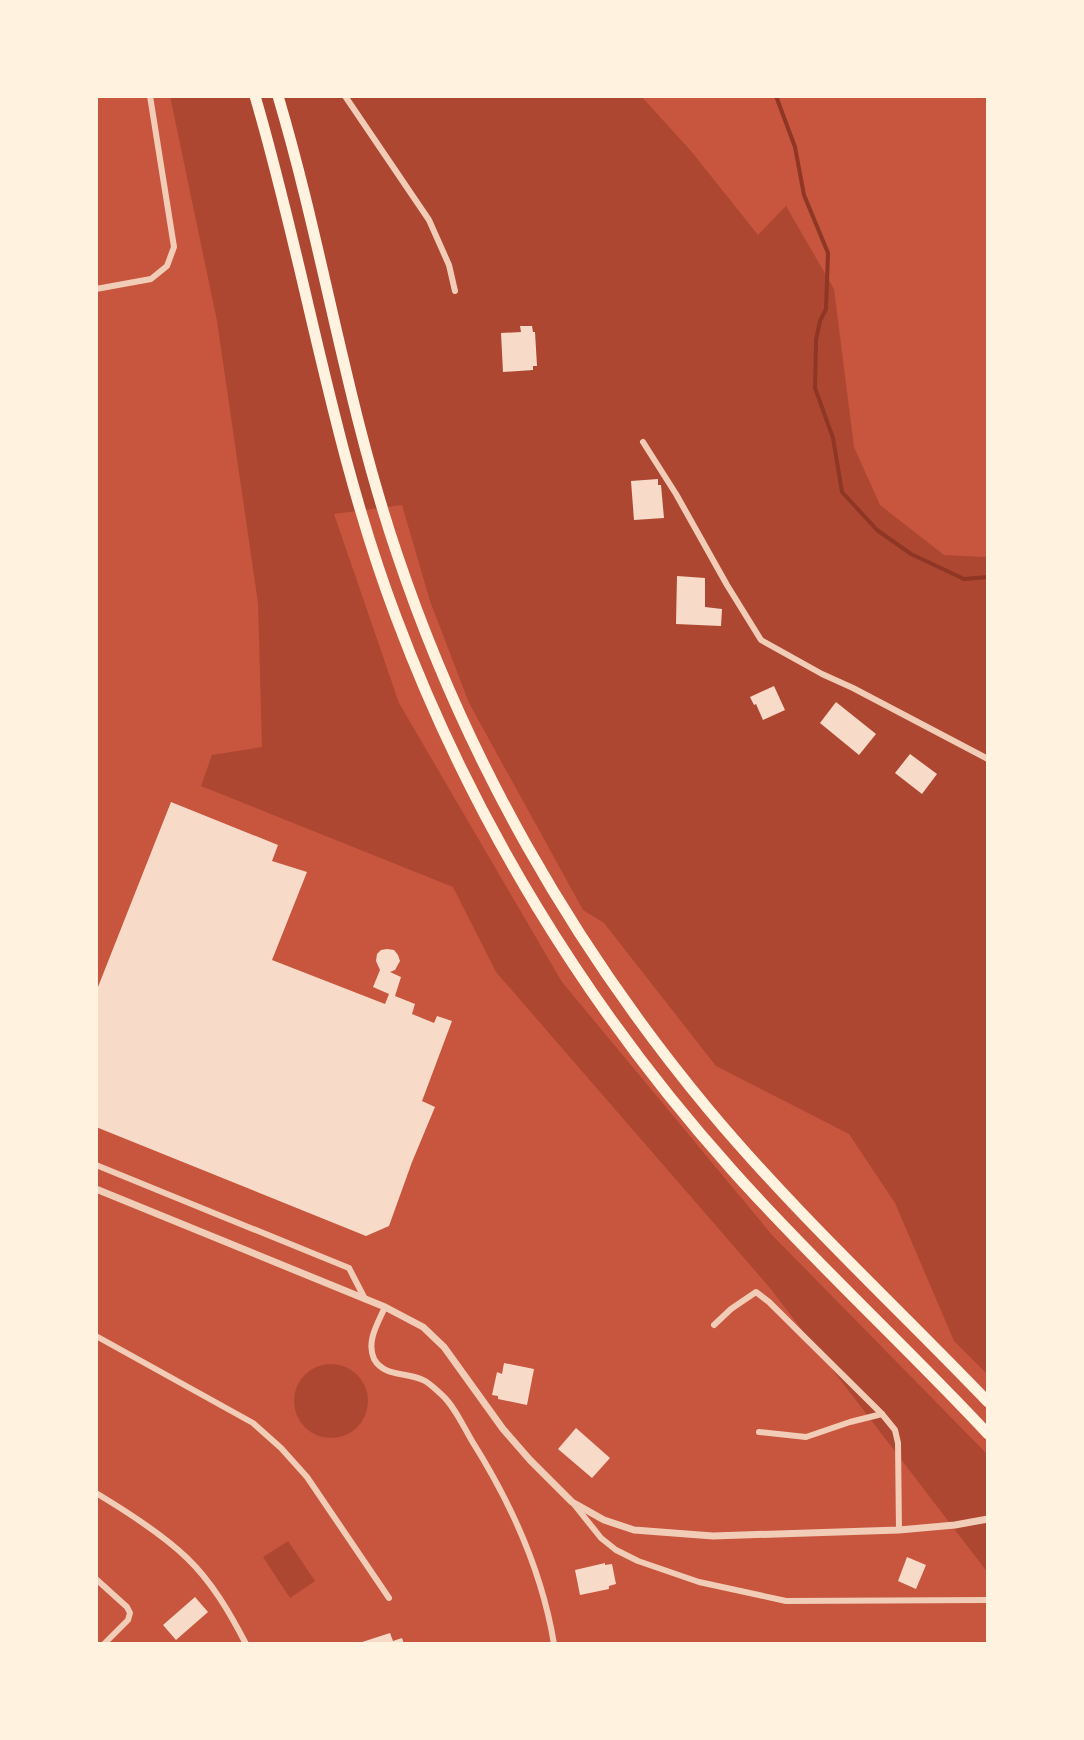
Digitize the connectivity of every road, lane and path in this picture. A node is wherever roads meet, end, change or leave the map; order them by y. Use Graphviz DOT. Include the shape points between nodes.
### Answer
graph roads {
  1 [pos="150,96"];
  2 [pos="255,96"];
  3 [pos="278,96"];
  4 [pos="345,96"];
  5 [pos="96,289"];
  6 [pos="455,291"];
  7 [pos="643,442"];
  8 [pos="988,759"];
  9 [pos="96,1165"];
  10 [pos="96,1189"];
  11 [pos="365,1299"];
  12 [pos="385,1307"];
  13 [pos="714,1325"];
  14 [pos="96,1336"];
  15 [pos="988,1402"];
  16 [pos="882,1414"];
  17 [pos="759,1432"];
  18 [pos="988,1434"];
  19 [pos="96,1493"];
  20 [pos="572,1502"];
  21 [pos="988,1519"];
  22 [pos="899,1530"];
  23 [pos="96,1579"];
  24 [pos="389,1598"];
  25 [pos="988,1600"];
  26 [pos="104,1644"];
  27 [pos="246,1644"];
  28 [pos="554,1644"];
  1 -- 5 [label="street" via="174,247 167,266 151,279"];
  2 -- 18 [label="highway" via="342,449 372,547 423,686 493,832 586,984 693,1126"];
  3 -- 15 [label="highway" via="363,442 397,554 461,717 513,822 604,972 710,1112"];
  4 -- 6 [label="street" via="429,220"];
  7 -- 8 [label="street" via="761,640"];
  9 -- 11 [label="street" via="349,1268"];
  10 -- 11 [label="street"];
  11 -- 12 [label="street"];
  12 -- 20 [label="street" via="423,1327 444,1347 503,1429"];
  12 -- 28 [label="street" via="373,1334 373,1356 383,1369 427,1381 447,1401 519,1528 539,1578"];
  13 -- 16 [label="street" via="756,1292"];
  14 -- 24 [label="street" via="253,1423 272,1439 307,1477"];
  16 -- 17 [label="street" via="806,1437"];
  16 -- 22 [label="street" via="898,1443"];
  19 -- 27 [label="street" via="187,1557 222,1600"];
  20 -- 22 [label="street" via="634,1530 713,1536"];
  20 -- 25 [label="street" via="616,1550 699,1582 786,1601"];
  21 -- 22 [label="street"];
  23 -- 26 [label="street" via="130,1613"];
}
